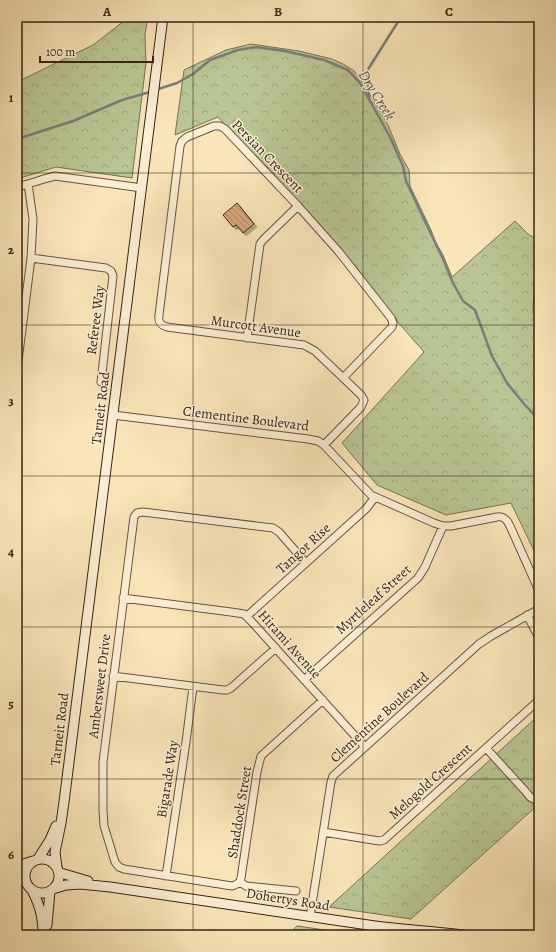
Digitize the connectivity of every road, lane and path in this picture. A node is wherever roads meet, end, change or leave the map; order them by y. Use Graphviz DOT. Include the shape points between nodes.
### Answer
graph roads {
  1 [pos="163,17"];
  2 [pos="28,184"];
  3 [pos="17,187"];
  4 [pos="142,188"];
  5 [pos="298,206"];
  6 [pos="31,258"];
  7 [pos="160,324"];
  8 [pos="247,338"];
  9 [pos="17,369"];
  10 [pos="343,378"];
  11 [pos="100,382"];
  12 [pos="113,415"];
  13 [pos="324,445"];
  14 [pos="375,497"];
  15 [pos="443,526"];
  16 [pos="306,563"];
  17 [pos="539,591"];
  18 [pos="123,598"];
  19 [pos="539,609"];
  20 [pos="247,616"];
  21 [pos="527,616"];
  22 [pos="539,638"];
  23 [pos="276,648"];
  24 [pos="113,676"];
  25 [pos="304,680"];
  26 [pos="193,686"];
  27 [pos="323,700"];
  28 [pos="539,700"];
  29 [pos="365,747"];
  30 [pos="486,748"];
  31 [pos="64,802"];
  32 [pos="539,802"];
  33 [pos="323,832"];
  34 [pos="36,860"];
  35 [pos="17,866"];
  36 [pos="58,870"];
  37 [pos="166,876"];
  38 [pos="17,879"];
  39 [pos="240,882"];
  40 [pos="29,887"];
  41 [pos="110,887"];
  42 [pos="52,890"];
  43 [pos="296,891"];
  44 [pos="310,917"];
  45 [pos="45,935"];
  46 [pos="463,935"];
  1 -- 4 [label="street, Tarneit Road"];
  2 -- 3 [label="street"];
  2 -- 4 [label="street" via="55,176"];
  2 -- 6 [label="street" via="33,219"];
  4 -- 12 [label="street, Tarneit Road"];
  5 -- 7 [label="street, Persian Crescent" via="226,129 214,126 182,140 160,307"];
  5 -- 8 [label="street" via="260,244"];
  5 -- 10 [label="street, Persian Crescent" via="339,252 393,320 392,327"];
  6 -- 9 [label="street"];
  6 -- 11 [label="street, Referee Way" via="106,268 111,271 113,276"];
  7 -- 8 [label="street, Murcott Avenue" via="167,328"];
  8 -- 10 [label="street, Murcott Avenue" via="304,345"];
  10 -- 13 [label="street, Murcott Avenue" via="363,398 363,404"];
  12 -- 13 [label="street, Clementine Boulevard" via="308,439"];
  12 -- 31 [label="street, Tarneit Road"];
  13 -- 14 [label="street, Clementine Boulevard" via="368,493"];
  14 -- 15 [label="street, Clementine Boulevard"];
  14 -- 16 [label="street, Tangor Rise" via="366,509"];
  15 -- 17 [label="street, Clementine Boulevard" via="497,517 506,519"];
  15 -- 25 [label="street, Myrtleleaf Street" via="418,578"];
  16 -- 18 [label="street, Ambersweet Drive" via="273,528 139,512 133,519"];
  16 -- 20 [label="street, Tangor Rise"];
  18 -- 20 [label="street, Hirami Avenue"];
  18 -- 24 [label="street, Ambersweet Drive"];
  19 -- 21 [label="street, Clementine Boulevard"];
  20 -- 23 [label="street, Hirami Avenue"];
  21 -- 22 [label="street"];
  21 -- 29 [label="street, Clementine Boulevard" via="485,639"];
  23 -- 25 [label="street, Hirami Avenue"];
  23 -- 26 [label="street" via="228,690"];
  24 -- 26 [label="street"];
  24 -- 37 [label="street, Ambersweet Drive" via="103,762 104,826 115,862 119,866"];
  25 -- 27 [label="street, Hirami Avenue"];
  26 -- 37 [label="street, Bigarade Way"];
  27 -- 29 [label="street, Hirami Avenue"];
  27 -- 39 [label="street, Shaddock Street" via="262,756"];
  28 -- 30 [label="street, Melogold Crescent"];
  29 -- 33 [label="street, Clementine Boulevard" via="332,778"];
  30 -- 32 [label="street" via="530,797"];
  30 -- 33 [label="street, Melogold Crescent" via="384,840"];
  31 -- 34 [label="street, Tarneit Road" via="50,840"];
  31 -- 36 [label="street, Tarneit Road" via="55,852"];
  33 -- 44 [label="street, Clementine Boulevard"];
  34 -- 35 [label="street"];
  34 -- 36 [label="street" via="49,860"];
  34 -- 40 [label="street" via="29,864 24,874"];
  36 -- 41 [label="street, Dohertys Road"];
  36 -- 42 [label="street" via="59,879"];
  37 -- 39 [label="street, Ambersweet Drive" via="232,886"];
  38 -- 40 [label="street"];
  39 -- 43 [label="street, Ambersweet Drive" via="246,886"];
  40 -- 42 [label="street" via="41,893"];
  40 -- 45 [label="street" via="37,900"];
  41 -- 42 [label="street, Dohertys Road" via="66,884"];
  41 -- 44 [label="street, Dohertys Road"];
  42 -- 45 [label="street"];
  44 -- 46 [label="street, Dohertys Road"];
}
